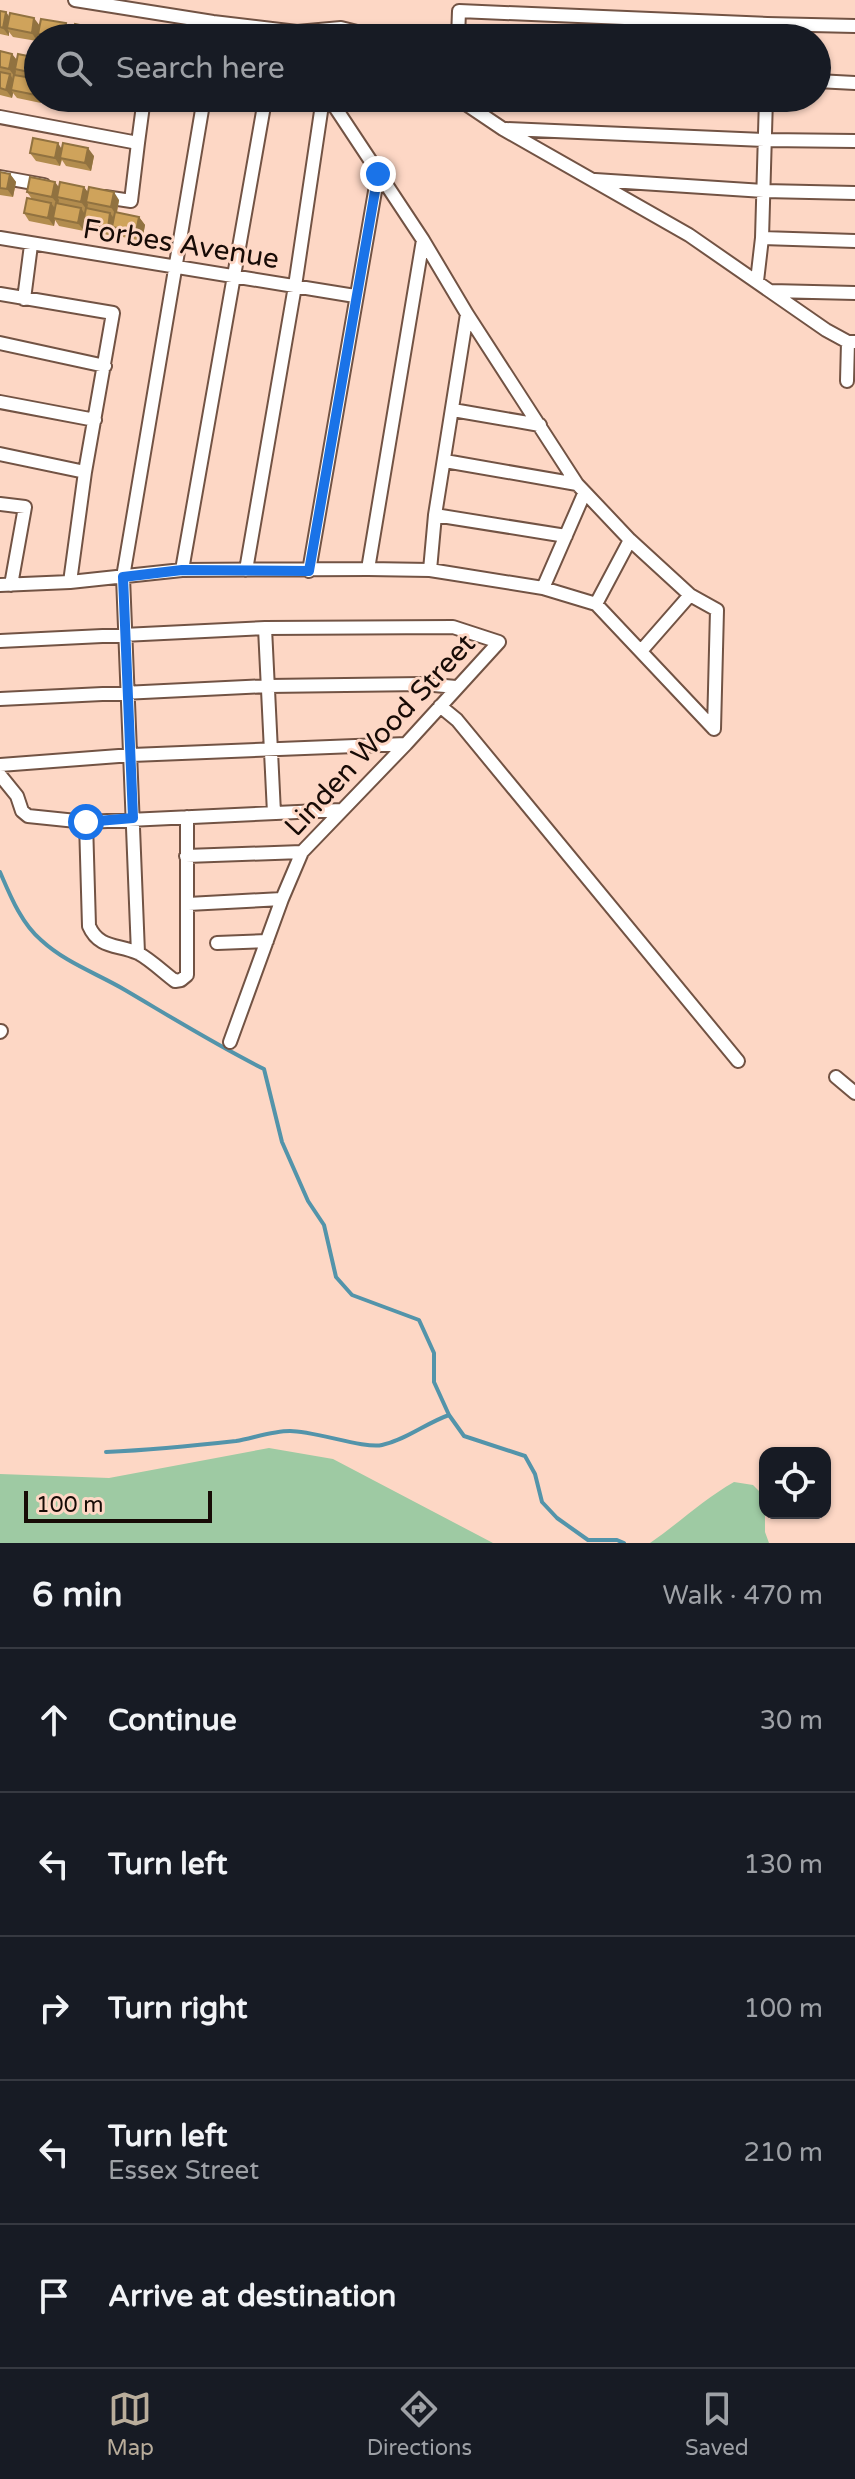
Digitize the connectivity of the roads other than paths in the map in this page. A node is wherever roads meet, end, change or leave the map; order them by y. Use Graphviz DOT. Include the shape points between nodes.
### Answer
graph roads {
  1 [pos="75,0"];
  2 [pos="213,22"];
  3 [pos="226,24"];
  4 [pos="459,24"];
  5 [pos="659,24"];
  6 [pos="855,26"];
  7 [pos="831,27"];
  8 [pos="831,82"];
  9 [pos="855,83"];
  10 [pos="142,112"];
  11 [pos="202,112"];
  12 [pos="263,112"];
  13 [pos="321,112"];
  14 [pos="338,112"];
  15 [pos="478,112"];
  16 [pos="766,112"];
  17 [pos="0,117"];
  18 [pos="503,129"];
  19 [pos="765,140"];
  20 [pos="855,141"];
  21 [pos="138,143"];
  22 [pos="378,174"];
  23 [pos="0,177"];
  24 [pos="589,180"];
  25 [pos="58,188"];
  26 [pos="764,191"];
  27 [pos="87,193"];
  28 [pos="855,193"];
  29 [pos="0,238"];
  30 [pos="762,238"];
  31 [pos="423,240"];
  32 [pos="855,241"];
  33 [pos="31,245"];
  34 [pos="177,269"];
  35 [pos="233,278"];
  36 [pos="757,281"];
  37 [pos="295,286"];
  38 [pos="771,291"];
  39 [pos="855,293"];
  40 [pos="0,294"];
  41 [pos="355,296"];
  42 [pos="24,299"];
  43 [pos="467,314"];
  44 [pos="852,342"];
  45 [pos="0,343"];
  46 [pos="105,366"];
  47 [pos="847,381"];
  48 [pos="0,402"];
  49 [pos="453,410"];
  50 [pos="95,420"];
  51 [pos="540,425"];
  52 [pos="0,454"];
  53 [pos="445,461"];
  54 [pos="85,472"];
  55 [pos="580,489"];
  56 [pos="0,504"];
  57 [pos="435,515"];
  58 [pos="566,536"];
  59 [pos="630,540"];
  60 [pos="368,569"];
  61 [pos="182,570"];
  62 [pos="246,570"];
  63 [pos="430,570"];
  64 [pos="309,571"];
  65 [pos="123,577"];
  66 [pos="70,582"];
  67 [pos="6,585"];
  68 [pos="543,588"];
  69 [pos="690,595"];
  70 [pos="596,604"];
  71 [pos="265,628"];
  72 [pos="124,634"];
  73 [pos="0,641"];
  74 [pos="641,651"];
  75 [pos="268,686"];
  76 [pos="456,687"];
  77 [pos="129,694"];
  78 [pos="0,699"];
  79 [pos="440,706"];
  80 [pos="406,744"];
  81 [pos="272,749"];
  82 [pos="132,755"];
  83 [pos="0,765"];
  84 [pos="0,775"];
  85 [pos="341,810"];
  86 [pos="274,813"];
  87 [pos="187,817"];
  88 [pos="133,818"];
  89 [pos="86,822"];
  90 [pos="302,852"];
  91 [pos="186,856"];
  92 [pos="282,899"];
  93 [pos="188,904"];
  94 [pos="267,941"];
  95 [pos="217,943"];
  96 [pos="138,953"];
  97 [pos="230,1042"];
  98 [pos="738,1061"];
  99 [pos="836,1077"];
  100 [pos="855,1093"];
  1 -- 2 [label="street"];
  2 -- 3 [label="street"];
  4 -- 5 [label="street" via="459,11"];
  6 -- 7 [label="street"];
  8 -- 9 [label="street"];
  10 -- 21 [label="street"];
  11 -- 34 [label="street"];
  12 -- 35 [label="street"];
  13 -- 37 [label="street"];
  14 -- 22 [label="street"];
  15 -- 18 [label="street"];
  16 -- 19 [label="street"];
  17 -- 21 [label="street"];
  18 -- 19 [label="street"];
  18 -- 24 [label="street"];
  19 -- 20 [label="street"];
  19 -- 26 [label="street"];
  21 -- 27 [label="street" via="131,201"];
  22 -- 31 [label="street"];
  22 -- 41 [label="street"];
  23 -- 25 [label="street"];
  24 -- 26 [label="street"];
  24 -- 36 [label="street" via="689,235"];
  26 -- 28 [label="street"];
  26 -- 30 [label="street"];
  29 -- 33 [label="street, Forbes Avenue"];
  30 -- 32 [label="street"];
  30 -- 36 [label="street"];
  31 -- 43 [label="street"];
  31 -- 60 [label="street"];
  33 -- 34 [label="street, Forbes Avenue"];
  33 -- 42 [label="street"];
  34 -- 35 [label="street, Forbes Avenue"];
  34 -- 65 [label="street"];
  35 -- 37 [label="street, Forbes Avenue"];
  35 -- 61 [label="street"];
  36 -- 38 [label="street"];
  37 -- 41 [label="street, Forbes Avenue"];
  37 -- 62 [label="street"];
  38 -- 39 [label="street"];
  38 -- 44 [label="street"];
  40 -- 42 [label="street"];
  41 -- 64 [label="street"];
  42 -- 46 [label="street" via="113,313"];
  43 -- 49 [label="street"];
  43 -- 51 [label="street"];
  44 -- 47 [label="street"];
  45 -- 46 [label="street"];
  46 -- 50 [label="street"];
  48 -- 50 [label="street"];
  49 -- 51 [label="street"];
  49 -- 53 [label="street"];
  50 -- 54 [label="street"];
  51 -- 55 [label="street"];
  52 -- 54 [label="street"];
  53 -- 55 [label="street"];
  53 -- 57 [label="street"];
  54 -- 66 [label="street"];
  55 -- 58 [label="street"];
  55 -- 59 [label="street"];
  56 -- 67 [label="street" via="25,507"];
  57 -- 58 [label="street"];
  57 -- 63 [label="street"];
  58 -- 68 [label="street"];
  59 -- 69 [label="street"];
  59 -- 70 [label="street"];
  60 -- 63 [label="street"];
  60 -- 64 [label="street"];
  61 -- 62 [label="street"];
  61 -- 65 [label="street"];
  62 -- 64 [label="street"];
  63 -- 68 [label="street"];
  65 -- 66 [label="street"];
  65 -- 72 [label="street"];
  66 -- 67 [label="street"];
  68 -- 70 [label="street"];
  69 -- 74 [label="street"];
  69 -- 74 [label="street" via="717,610 714,729"];
  70 -- 74 [label="street"];
  71 -- 72 [label="street"];
  71 -- 75 [label="street"];
  71 -- 76 [label="street, Linden Wood Street" via="453,627 499,642"];
  72 -- 73 [label="street"];
  72 -- 77 [label="street"];
  75 -- 76 [label="street"];
  75 -- 77 [label="street"];
  75 -- 81 [label="street"];
  76 -- 79 [label="street, Linden Wood Street"];
  77 -- 78 [label="street"];
  77 -- 82 [label="street"];
  79 -- 80 [label="street, Linden Wood Street"];
  79 -- 98 [label="street" via="457,720"];
  80 -- 81 [label="street"];
  80 -- 85 [label="street, Linden Wood Street"];
  81 -- 82 [label="street"];
  81 -- 86 [label="street"];
  82 -- 83 [label="street"];
  82 -- 88 [label="street"];
  84 -- 89 [label="street" via="28,816"];
  85 -- 86 [label="street"];
  85 -- 90 [label="street, Linden Wood Street"];
  86 -- 87 [label="street"];
  87 -- 88 [label="street"];
  87 -- 91 [label="street"];
  88 -- 89 [label="street"];
  88 -- 96 [label="street"];
  89 -- 96 [label="street" via="89,926 101,943"];
  90 -- 91 [label="street"];
  90 -- 92 [label="street, Linden Wood Street"];
  91 -- 93 [label="street"];
  92 -- 93 [label="street"];
  92 -- 94 [label="street, Linden Wood Street"];
  93 -- 96 [label="street" via="187,975 175,981"];
  94 -- 95 [label="street"];
  94 -- 97 [label="street, Linden Wood Street"];
  99 -- 100 [label="street"];
}
